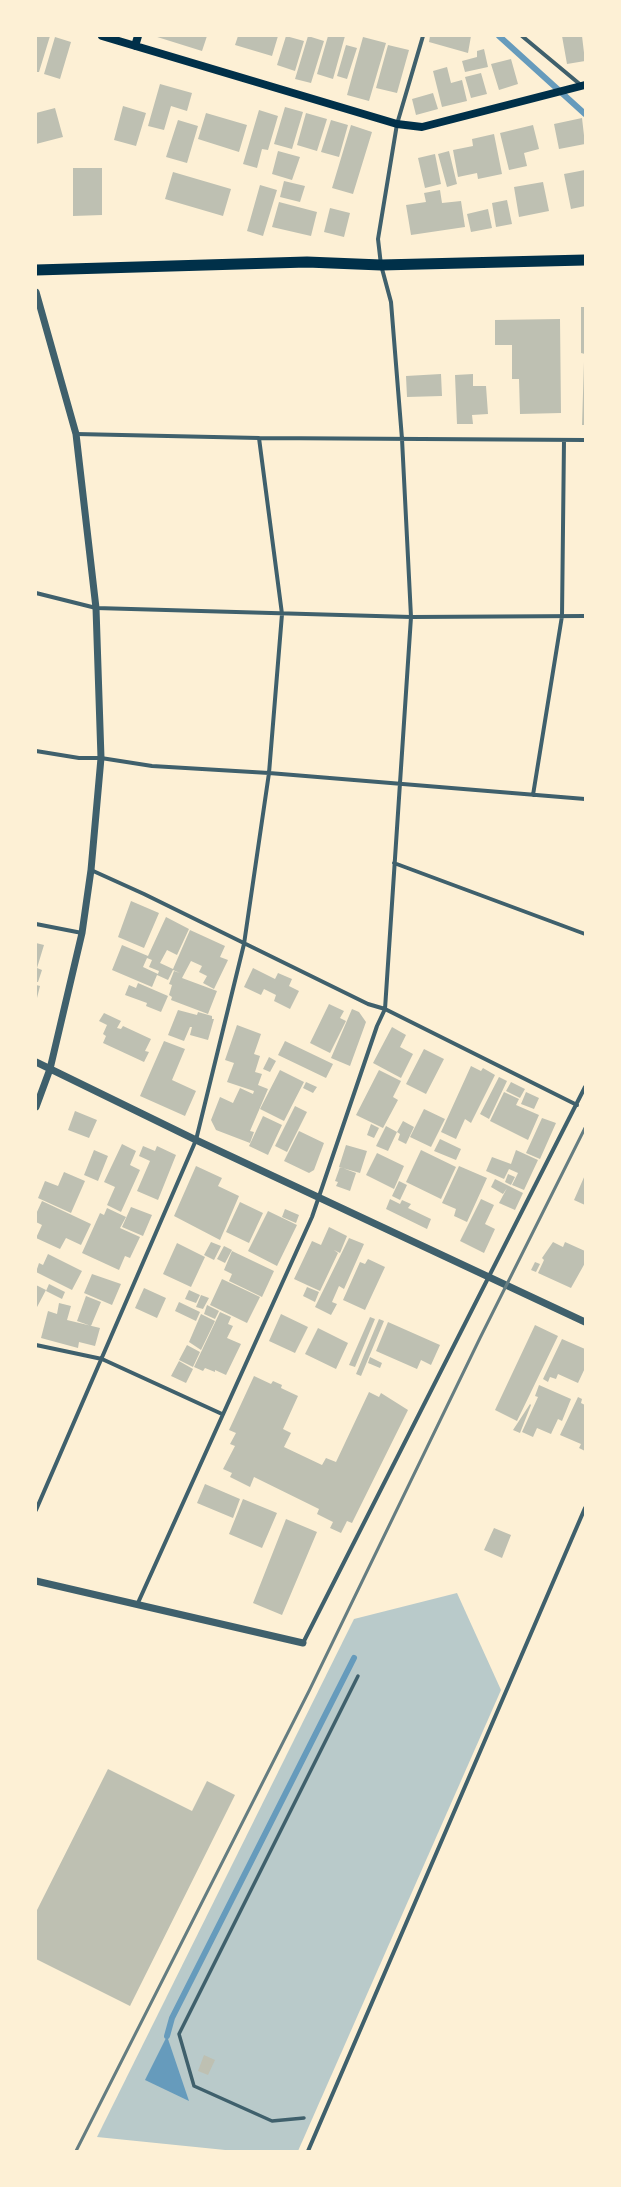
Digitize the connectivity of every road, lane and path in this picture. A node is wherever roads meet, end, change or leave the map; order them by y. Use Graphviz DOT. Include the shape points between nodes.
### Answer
graph roads {
  1 [pos="102,36"];
  2 [pos="138,36"];
  3 [pos="423,36"];
  4 [pos="522,36"];
  5 [pos="136,46"];
  6 [pos="584,85"];
  7 [pos="397,124"];
  8 [pos="585,260"];
  9 [pos="381,266"];
  10 [pos="36,270"];
  11 [pos="36,292"];
  12 [pos="76,434"];
  13 [pos="260,438"];
  14 [pos="402,439"];
  15 [pos="564,440"];
  16 [pos="585,440"];
  17 [pos="36,593"];
  18 [pos="96,608"];
  19 [pos="282,614"];
  20 [pos="562,616"];
  21 [pos="585,616"];
  22 [pos="411,617"];
  23 [pos="36,751"];
  24 [pos="101,758"];
  25 [pos="269,773"];
  26 [pos="400,783"];
  27 [pos="533,795"];
  28 [pos="585,799"];
  29 [pos="394,863"];
  30 [pos="91,870"];
  31 [pos="36,924"];
  32 [pos="82,932"];
  33 [pos="585,934"];
  34 [pos="244,944"];
  35 [pos="385,1009"];
  36 [pos="36,1062"];
  37 [pos="50,1070"];
  38 [pos="585,1086"];
  39 [pos="577,1105"];
  40 [pos="36,1107"];
  41 [pos="196,1140"];
  42 [pos="318,1197"];
  43 [pos="489,1277"];
  44 [pos="585,1322"];
  45 [pos="36,1345"];
  46 [pos="102,1359"];
  47 [pos="222,1414"];
  48 [pos="585,1508"];
  49 [pos="36,1510"];
  50 [pos="36,1581"];
  51 [pos="137,1605"];
  52 [pos="303,1643"];
  53 [pos="358,1676"];
  54 [pos="304,2118"];
  55 [pos="308,2151"];
  1 -- 5 [label="main road"];
  2 -- 5 [label="main road"];
  3 -- 7 [label="street"];
  4 -- 6 [label="street"];
  5 -- 7 [label="main road"];
  6 -- 7 [label="main road" via="422,127"];
  7 -- 9 [label="street" via="378,239"];
  8 -- 9 [label="highway"];
  9 -- 10 [label="highway" via="307,262"];
  9 -- 14 [label="street" via="391,302"];
  11 -- 12 [label="street"];
  12 -- 13 [label="street"];
  12 -- 18 [label="street"];
  13 -- 14 [label="street"];
  13 -- 19 [label="street"];
  14 -- 15 [label="street"];
  14 -- 22 [label="street"];
  15 -- 16 [label="street"];
  15 -- 20 [label="street"];
  17 -- 18 [label="street"];
  18 -- 19 [label="street"];
  18 -- 24 [label="street"];
  19 -- 22 [label="street"];
  19 -- 25 [label="street"];
  20 -- 21 [label="street"];
  20 -- 22 [label="street"];
  20 -- 27 [label="street"];
  22 -- 26 [label="street"];
  23 -- 24 [label="street" via="79,758"];
  24 -- 25 [label="street" via="152,766"];
  24 -- 30 [label="street"];
  25 -- 26 [label="street"];
  25 -- 34 [label="street"];
  26 -- 27 [label="street"];
  26 -- 29 [label="street"];
  27 -- 28 [label="street"];
  29 -- 33 [label="street"];
  29 -- 35 [label="street"];
  30 -- 32 [label="street"];
  30 -- 34 [label="street"];
  31 -- 32 [label="street"];
  32 -- 37 [label="street"];
  34 -- 35 [label="street" via="368,1004"];
  34 -- 41 [label="street"];
  35 -- 39 [label="street"];
  35 -- 42 [label="street"];
  36 -- 37 [label="street"];
  37 -- 40 [label="street"];
  37 -- 41 [label="street"];
  38 -- 39 [label="street"];
  39 -- 43 [label="street"];
  41 -- 42 [label="street"];
  41 -- 46 [label="street"];
  42 -- 43 [label="street"];
  42 -- 47 [label="street" via="312,1217"];
  43 -- 44 [label="street"];
  43 -- 52 [label="street"];
  45 -- 46 [label="street"];
  46 -- 47 [label="street"];
  46 -- 49 [label="street"];
  47 -- 51 [label="street"];
  48 -- 55 [label="street"];
  50 -- 51 [label="street"];
  51 -- 52 [label="street"];
  53 -- 54 [label="street" via="179,2034 194,2086 272,2121"];
}
